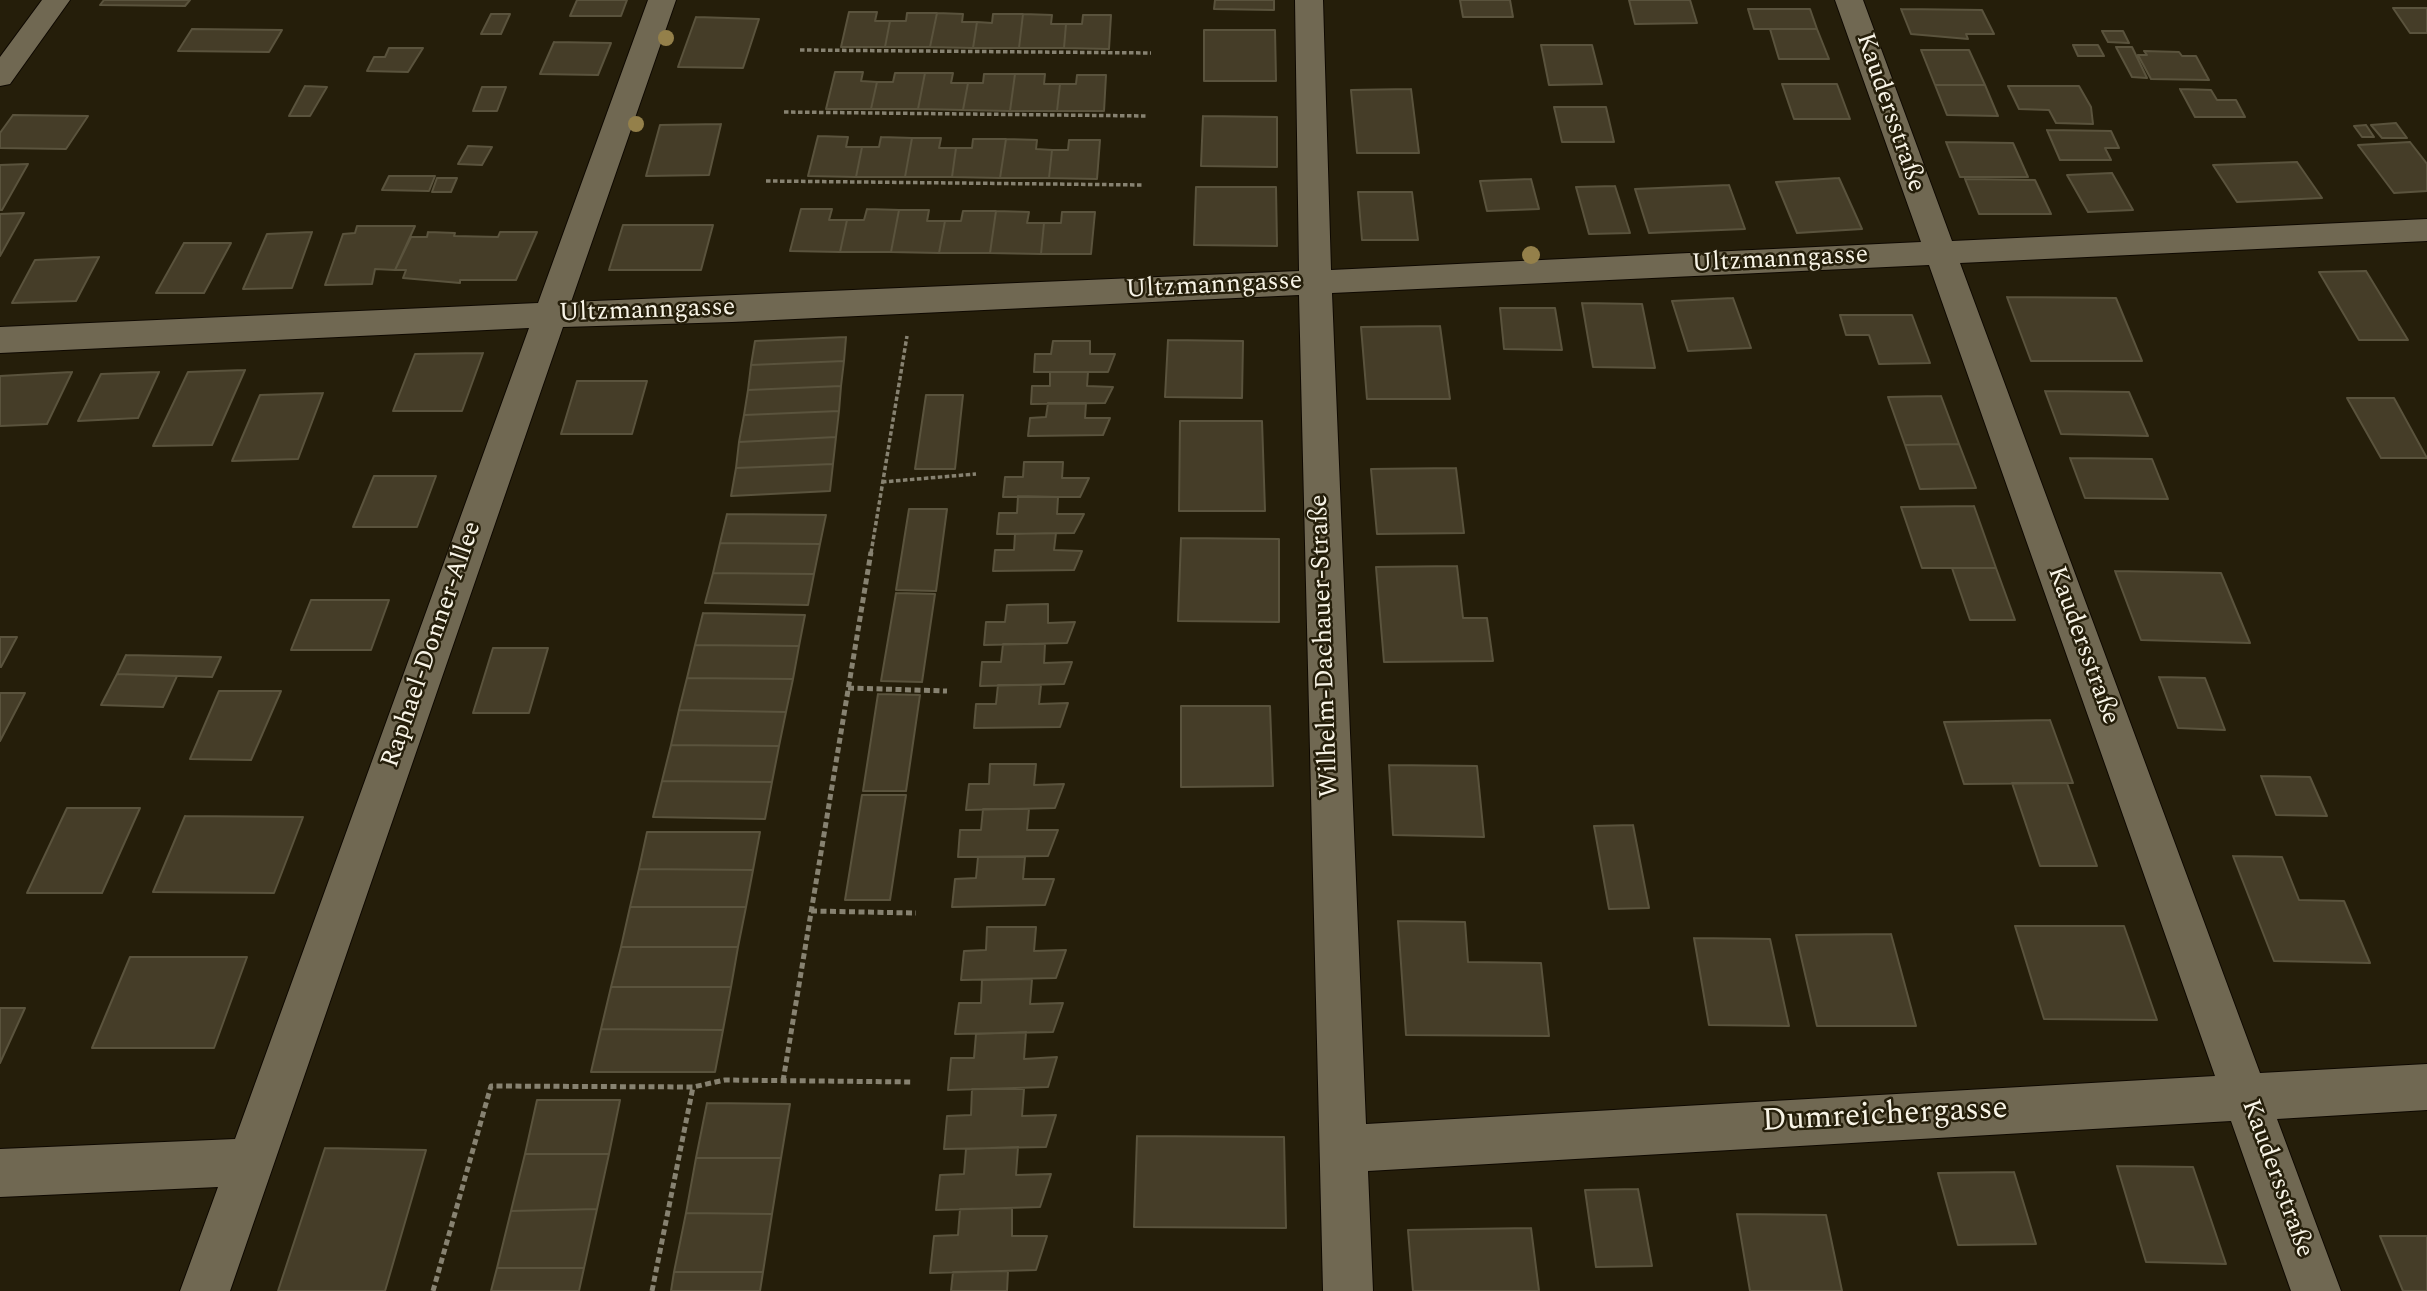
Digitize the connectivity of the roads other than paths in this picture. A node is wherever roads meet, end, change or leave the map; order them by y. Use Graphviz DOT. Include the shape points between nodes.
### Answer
graph roads {
  1 [pos="56,0"];
  2 [pos="662,0"];
  3 [pos="1309,0"];
  4 [pos="1849,0"];
  5 [pos="0,77"];
  6 [pos="2427,230"];
  7 [pos="1938,254"];
  8 [pos="1315,282"];
  9 [pos="550,314"];
  10 [pos="0,340"];
  11 [pos="2427,1087"];
  12 [pos="2246,1097"];
  13 [pos="1342,1149"];
  14 [pos="251,1162"];
  15 [pos="0,1173"];
  16 [pos="205,1291"];
  17 [pos="1348,1291"];
  18 [pos="2316,1291"];
  1 -- 5 [label="street"];
  2 -- 9 [label="street, Raphael-Donner-Allee"];
  3 -- 8 [label="street, Wilhelm-Dachauer-Straße"];
  4 -- 7 [label="street, Kaudersstraße"];
  6 -- 7 [label="street, Ultzmanngasse"];
  7 -- 8 [label="street, Ultzmanngasse"];
  7 -- 12 [label="street, Kaudersstraße"];
  8 -- 9 [label="street, Ultzmanngasse"];
  8 -- 13 [label="street, Wilhelm-Dachauer-Straße"];
  9 -- 10 [label="street, Ultzmanngasse"];
  9 -- 14 [label="street, Raphael-Donner-Allee"];
  11 -- 12 [label="street, Dumreichergasse"];
  12 -- 13 [label="street, Dumreichergasse"];
  12 -- 18 [label="street, Kaudersstraße"];
  13 -- 17 [label="street, Wilhelm-Dachauer-Straße"];
  14 -- 15 [label="street"];
  14 -- 16 [label="street, Raphael-Donner-Allee"];
}
